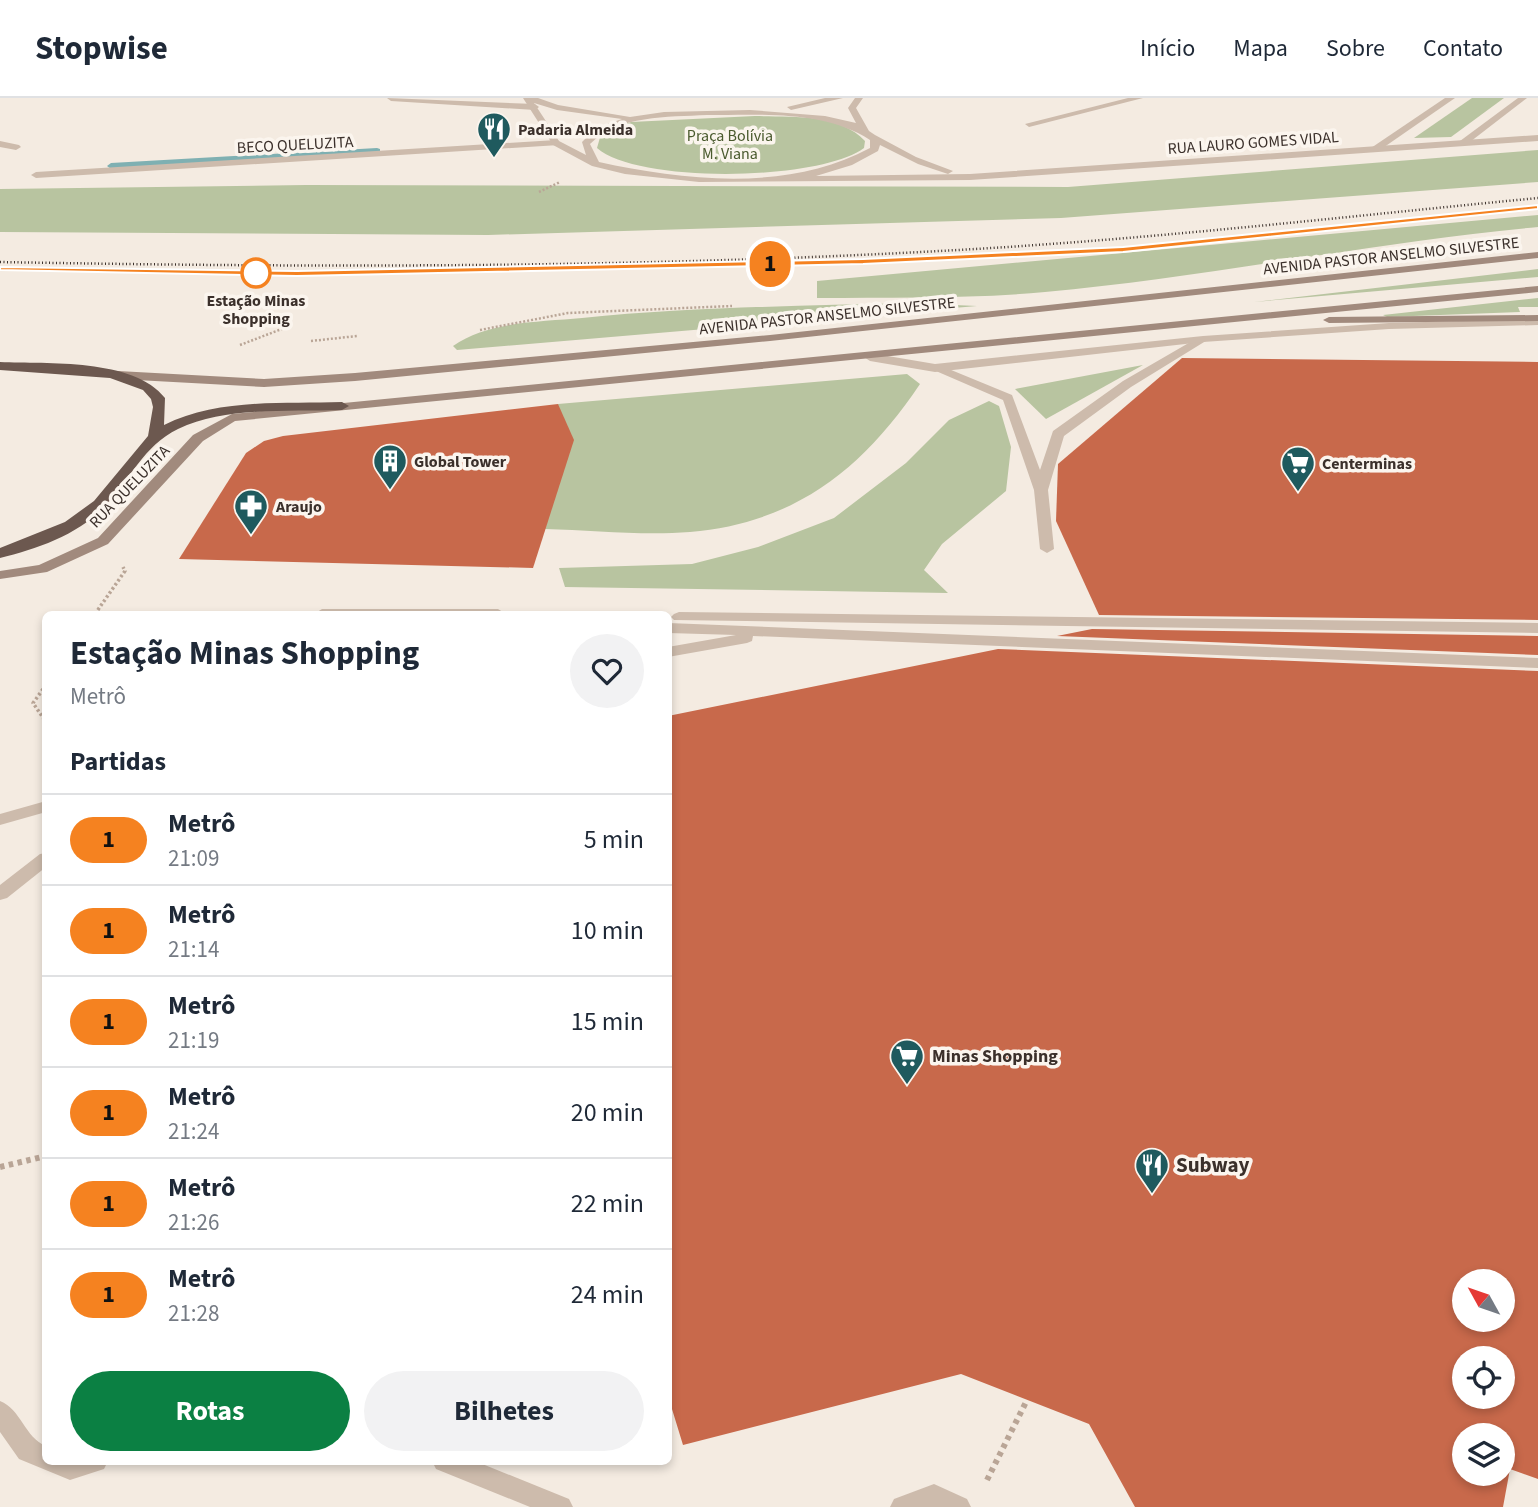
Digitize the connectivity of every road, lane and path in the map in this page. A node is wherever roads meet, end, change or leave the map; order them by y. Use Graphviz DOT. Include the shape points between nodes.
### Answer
graph roads {
  1 [pos="391,98"];
  2 [pos="528,98"];
  3 [pos="839,98"];
  4 [pos="859,98"];
  5 [pos="1139,98"];
  6 [pos="1451,98"];
  7 [pos="1523,98"];
  8 [pos="535,107"];
  9 [pos="765,112"];
  10 [pos="633,117"];
  11 [pos="1029,124"];
  12 [pos="865,132"];
  13 [pos="1538,138"];
  14 [pos="875,139"];
  15 [pos="556,143"];
  16 [pos="1463,143"];
  17 [pos="0,144"];
  18 [pos="16,147"];
  19 [pos="1374,150"];
  20 [pos="595,164"];
  21 [pos="36,175"];
  22 [pos="970,177"];
  23 [pos="793,179"];
  24 [pos="1538,255"];
  25 [pos="1538,289"];
  26 [pos="1259,318"];
  27 [pos="1538,320"];
  28 [pos="287,327"];
  29 [pos="357,337"];
  30 [pos="1203,339"];
  31 [pos="311,341"];
  32 [pos="240,345"];
  33 [pos="870,357"];
  34 [pos="0,366"];
  35 [pos="935,368"];
  36 [pos="118,374"];
  37 [pos="342,407"];
  38 [pos="154,437"];
  39 [pos="1041,490"];
  40 [pos="1047,549"];
  41 [pos="0,553"];
  42 [pos="0,575"];
  43 [pos="672,617"];
  44 [pos="672,628"];
  45 [pos="1538,628"];
  46 [pos="781,632"];
  47 [pos="672,651"];
  48 [pos="1538,663"];
  49 [pos="42,691"];
  50 [pos="42,716"];
  51 [pos="42,807"];
  52 [pos="0,820"];
  53 [pos="42,861"];
  54 [pos="0,894"];
  55 [pos="42,1157"];
  56 [pos="0,1167"];
  57 [pos="1027,1400"];
  58 [pos="0,1412"];
  59 [pos="42,1457"];
  60 [pos="61,1465"];
  61 [pos="82,1465"];
  62 [pos="455,1465"];
  63 [pos="985,1483"];
  64 [pos="559,1507"];
  65 [pos="903,1507"];
  66 [pos="957,1507"];
  1 -- 8 [label="street"];
  2 -- 8 [label="street"];
  2 -- 10 [label="street" via="556,107"];
  3 -- 9 [label="street"];
  4 -- 12 [label="street" via="852,108"];
  5 -- 11 [label="street"];
  6 -- 19 [label="street"];
  7 -- 16 [label="street"];
  8 -- 15 [label="street"];
  9 -- 10 [label="street"];
  9 -- 12 [label="street, RUA LAURO GOMES VIDAL" via="820,117"];
  10 -- 20 [label="street" via="587,136 587,154"];
  12 -- 14 [label="street, RUA LAURO GOMES VIDAL"];
  13 -- 16 [label="street, RUA LAURO GOMES VIDAL"];
  14 -- 22 [label="street, RUA LAURO GOMES VIDAL" via="918,163"];
  14 -- 23 [label="street" via="875,149 853,164"];
  15 -- 20 [label="street"];
  15 -- 21 [label="street, BECO QUELUZITA"];
  16 -- 19 [label="street, RUA LAURO GOMES VIDAL"];
  17 -- 18 [label="street"];
  19 -- 22 [label="street, RUA LAURO GOMES VIDAL"];
  20 -- 23 [label="street" via="664,176"];
  22 -- 23 [label="street, RUA LAURO GOMES VIDAL"];
  24 -- 36 [label="main road, AVENIDA PASTOR ANSELMO SILVESTRE" via="784,337 355,377 264,383"];
  25 -- 26 [label="main road"];
  26 -- 27 [label="main road"];
  26 -- 33 [label="main road"];
  27 -- 30 [label="street"];
  28 -- 32 [label="path"];
  29 -- 31 [label="path"];
  30 -- 35 [label="street"];
  30 -- 39 [label="street" via="1127,384 1058,434"];
  33 -- 35 [label="street"];
  33 -- 37 [label="main road"];
  34 -- 36 [label="highway"];
  35 -- 39 [label="street" via="1008,398"];
  36 -- 38 [label="highway" via="143,383 157,396"];
  37 -- 38 [label="highway" via="219,413 173,425"];
  37 -- 42 [label="main road, RUA QUELUZITA" via="232,418 198,438 103,541 43,569"];
  38 -- 41 [label="highway" via="87,515 17,550"];
  39 -- 40 [label="street"];
  43 -- 45 [label="street"];
  44 -- 46 [label="street"];
  46 -- 47 [label="street"];
  46 -- 48 [label="street"];
  49 -- 50 [label="path" via="33,704"];
  51 -- 52 [label="street"];
  53 -- 54 [label="street"];
  55 -- 56 [label="path"];
  57 -- 63 [label="path"];
  58 -- 59 [label="street" via="27,1451"];
  60 -- 61 [label="street" via="70,1469"];
  62 -- 64 [label="street"];
  65 -- 66 [label="street" via="934,1496"];
}
